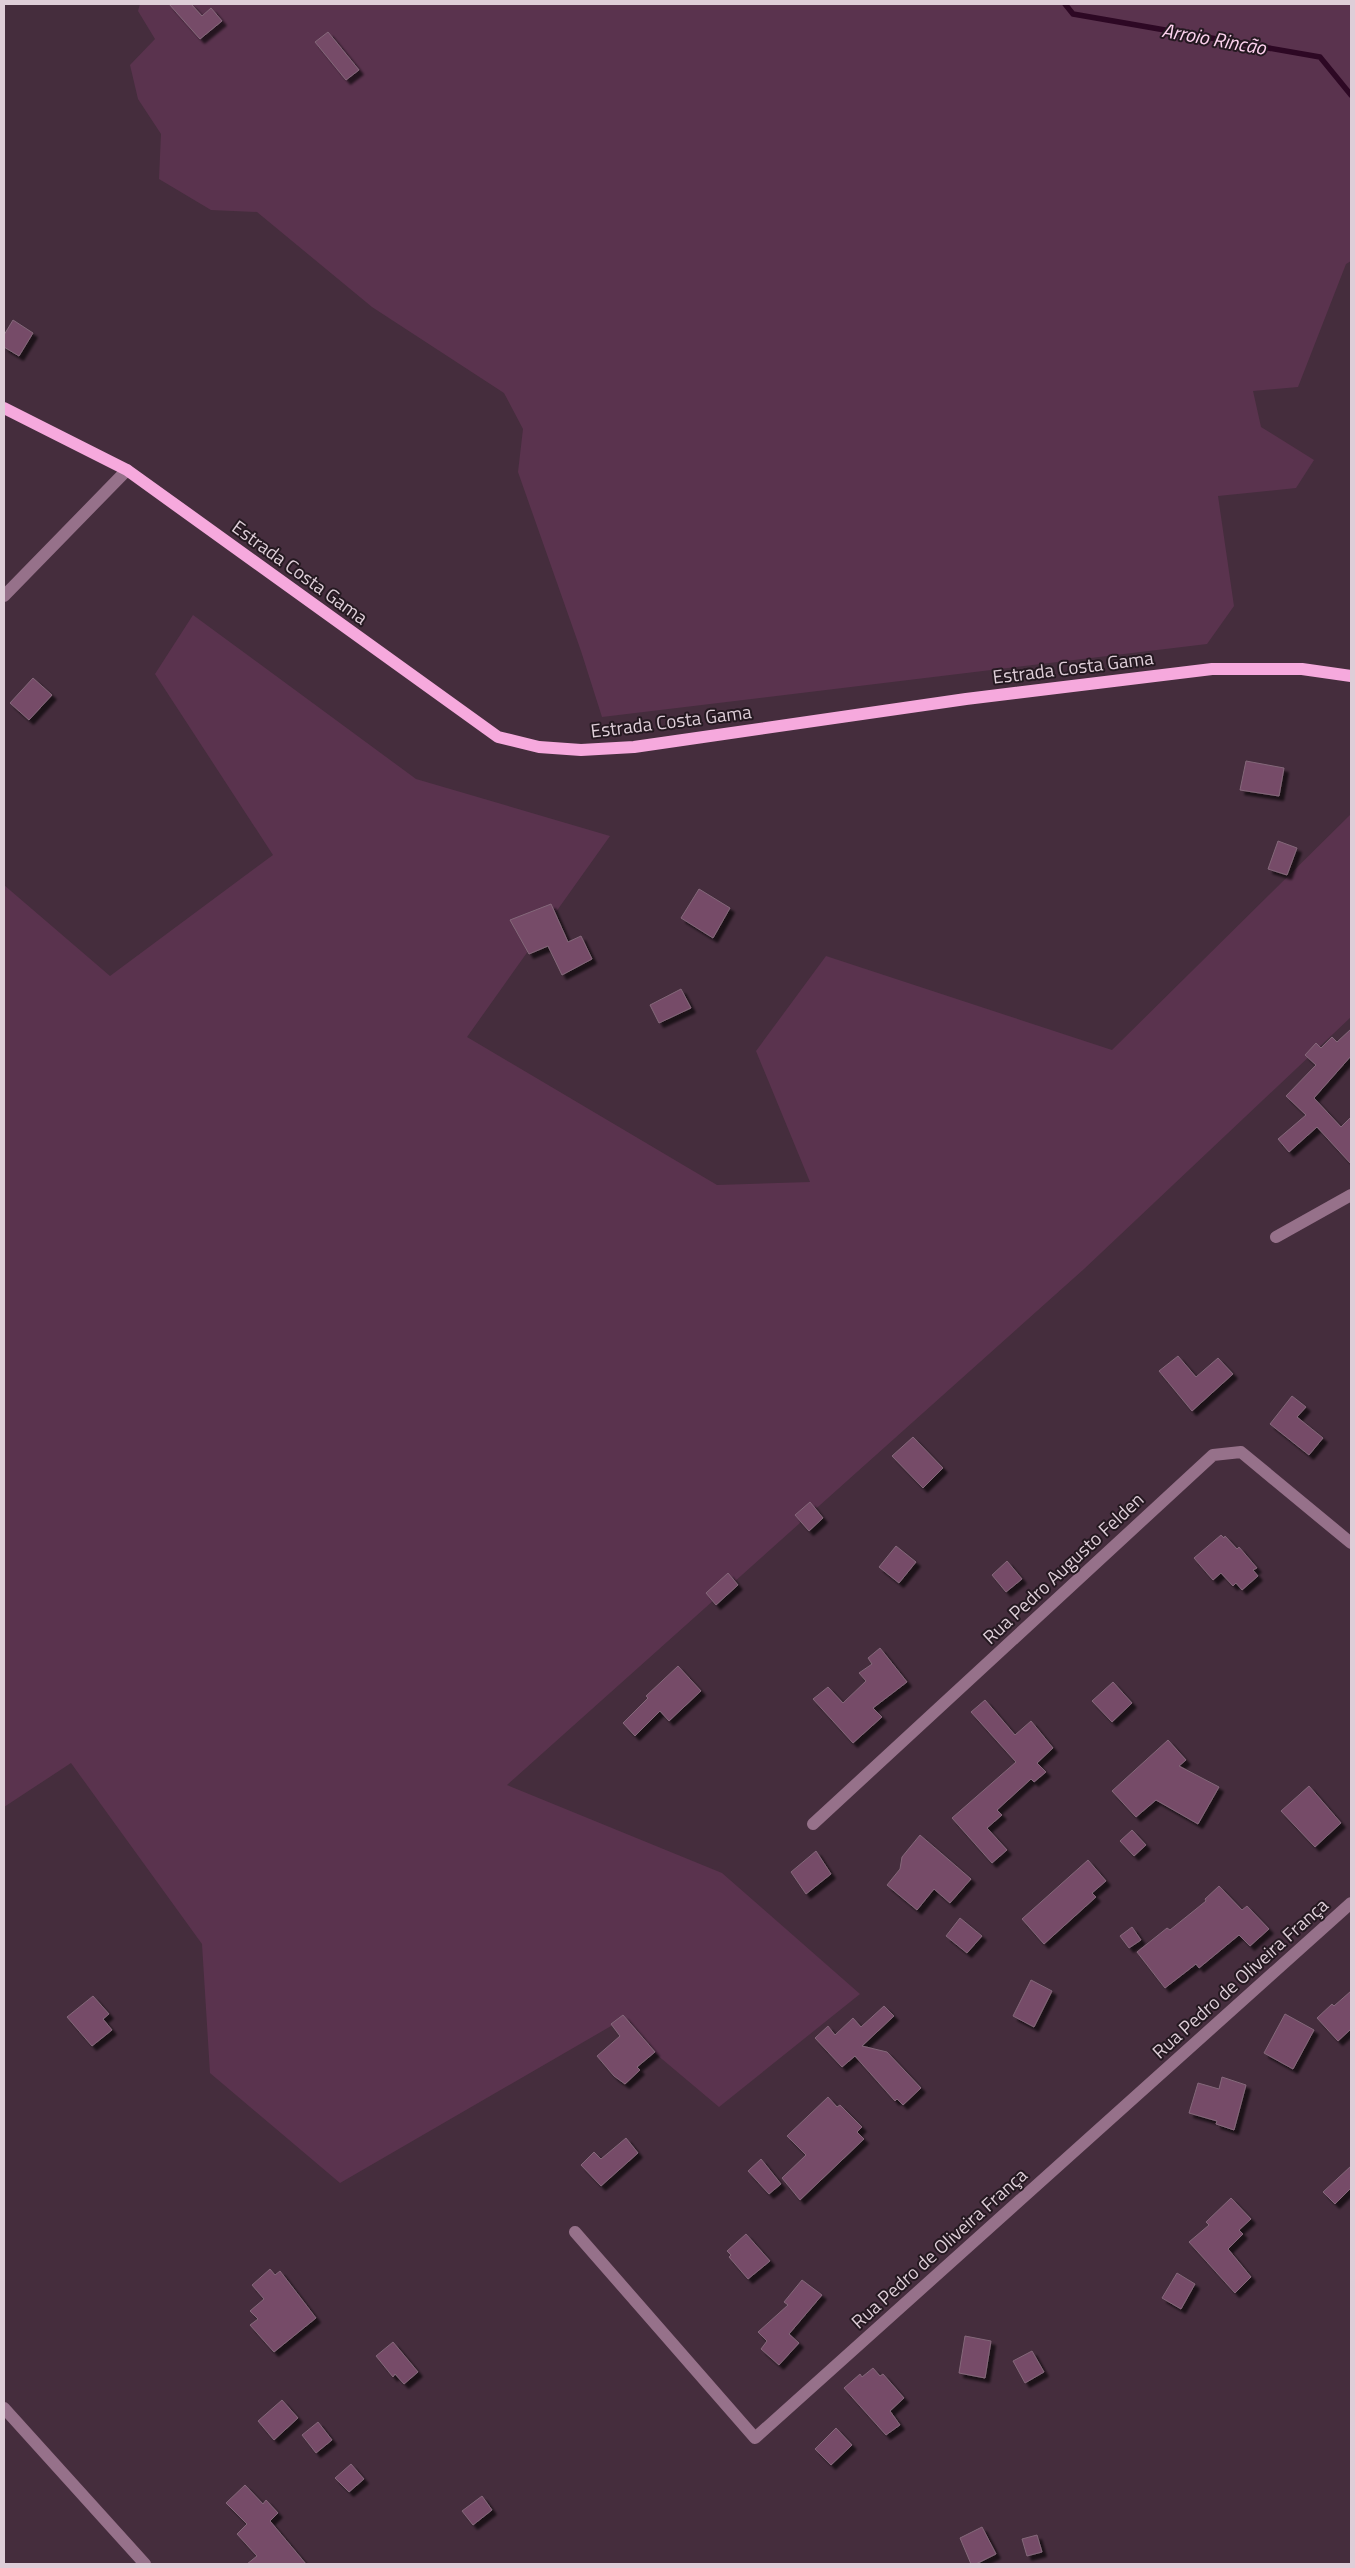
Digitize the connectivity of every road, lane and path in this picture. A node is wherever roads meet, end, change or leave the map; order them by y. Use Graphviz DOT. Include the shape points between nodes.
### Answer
graph roads {
  1 [pos="4,408"];
  2 [pos="127,470"];
  3 [pos="4,596"];
  4 [pos="1351,676"];
  5 [pos="1351,1195"];
  6 [pos="1276,1237"];
  7 [pos="1351,1543"];
  8 [pos="813,1824"];
  9 [pos="1351,1903"];
  10 [pos="575,2232"];
  11 [pos="4,2408"];
  12 [pos="145,2564"];
  1 -- 2 [label="main road, Estrada Costa Gama"];
  2 -- 3 [label="street"];
  2 -- 4 [label="main road, Estrada Costa Gama" via="498,737 539,748 634,747 1212,669 1302,669"];
  5 -- 6 [label="street"];
  7 -- 8 [label="street, Rua Pedro Augusto Felden" via="1241,1452 1213,1455"];
  9 -- 10 [label="street, Rua Pedro de Oliveira França" via="755,2438"];
  11 -- 12 [label="street"];
}
